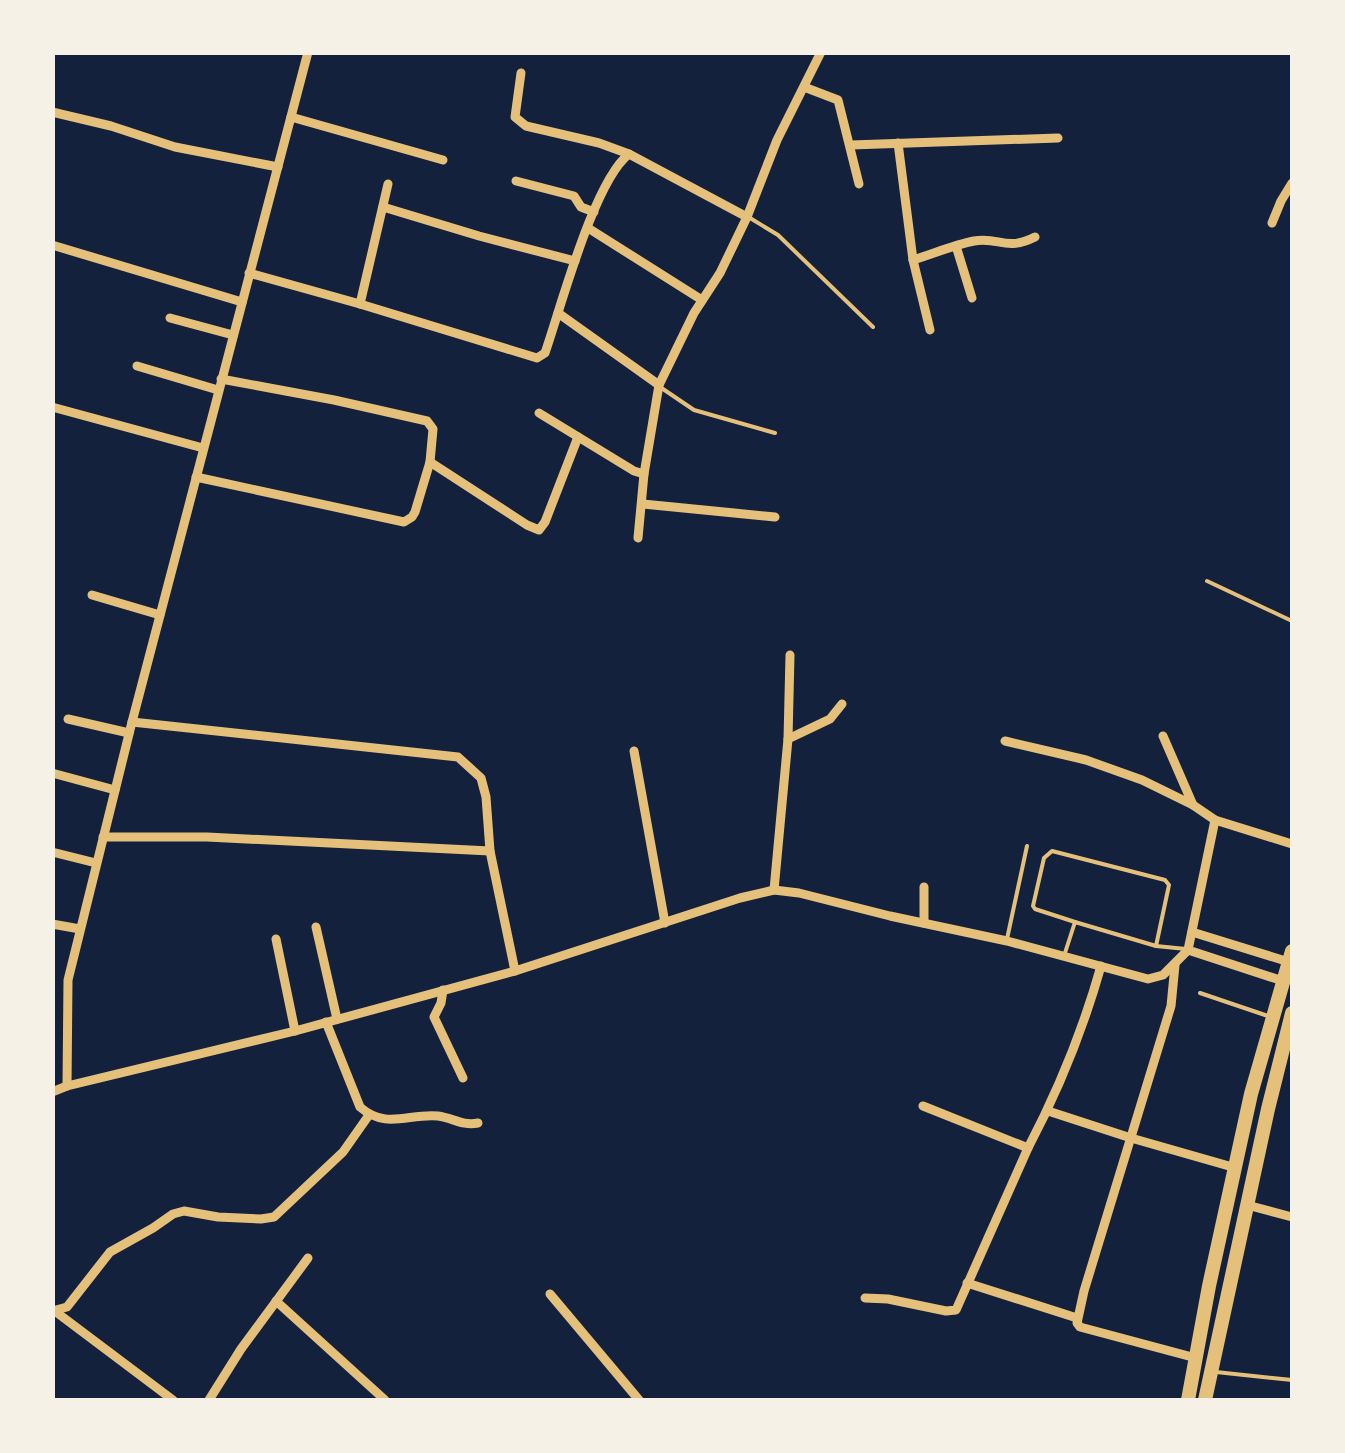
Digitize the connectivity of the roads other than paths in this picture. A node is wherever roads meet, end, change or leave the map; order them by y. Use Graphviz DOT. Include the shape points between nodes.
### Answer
graph roads {
  1 [pos="308,52"];
  2 [pos="821,52"];
  3 [pos="521,73"];
  4 [pos="804,87"];
  5 [pos="52,112"];
  6 [pos="291,117"];
  7 [pos="1058,138"];
  8 [pos="898,143"];
  9 [pos="850,144"];
  10 [pos="629,154"];
  11 [pos="442,160"];
  12 [pos="278,167"];
  13 [pos="516,181"];
  14 [pos="388,184"];
  15 [pos="860,184"];
  16 [pos="1292,184"];
  17 [pos="384,206"];
  18 [pos="594,212"];
  19 [pos="747,217"];
  20 [pos="1272,223"];
  21 [pos="588,228"];
  22 [pos="1036,237"];
  23 [pos="52,245"];
  24 [pos="956,246"];
  25 [pos="912,260"];
  26 [pos="575,261"];
  27 [pos="249,273"];
  28 [pos="972,298"];
  29 [pos="702,300"];
  30 [pos="242,302"];
  31 [pos="360,304"];
  32 [pos="558,313"];
  33 [pos="170,318"];
  34 [pos="873,327"];
  35 [pos="930,330"];
  36 [pos="233,335"];
  37 [pos="137,366"];
  38 [pos="222,379"];
  39 [pos="659,386"];
  40 [pos="218,390"];
  41 [pos="52,407"];
  42 [pos="539,413"];
  43 [pos="775,433"];
  44 [pos="578,437"];
  45 [pos="203,448"];
  46 [pos="430,462"];
  47 [pos="644,474"];
  48 [pos="196,477"];
  49 [pos="643,504"];
  50 [pos="775,517"];
  51 [pos="638,538"];
  52 [pos="1207,581"];
  53 [pos="92,595"];
  54 [pos="160,615"];
  55 [pos="1292,621"];
  56 [pos="790,655"];
  57 [pos="842,704"];
  58 [pos="68,719"];
  59 [pos="130,727"];
  60 [pos="1163,736"];
  61 [pos="788,739"];
  62 [pos="1006,741"];
  63 [pos="634,751"];
  64 [pos="52,773"];
  65 [pos="115,790"];
  66 [pos="1193,805"];
  67 [pos="1215,820"];
  68 [pos="102,837"];
  69 [pos="1292,844"];
  70 [pos="1026,846"];
  71 [pos="490,851"];
  72 [pos="52,852"];
  73 [pos="96,863"];
  74 [pos="924,887"];
  75 [pos="774,890"];
  76 [pos="1075,922"];
  77 [pos="665,923"];
  78 [pos="924,923"];
  79 [pos="52,924"];
  80 [pos="316,927"];
  81 [pos="80,929"];
  82 [pos="1192,932"];
  83 [pos="276,939"];
  84 [pos="1006,940"];
  85 [pos="1156,946"];
  86 [pos="1188,950"];
  87 [pos="1064,956"];
  88 [pos="1291,956"];
  89 [pos="1175,965"];
  90 [pos="1100,966"];
  91 [pos="516,971"];
  92 [pos="52,978"];
  93 [pos="68,980"];
  94 [pos="1283,981"];
  95 [pos="443,990"];
  96 [pos="1200,993"];
  97 [pos="1292,1013"];
  98 [pos="1273,1018"];
  99 [pos="331,1020"];
  100 [pos="294,1031"];
  101 [pos="463,1078"];
  102 [pos="67,1086"];
  103 [pos="52,1092"];
  104 [pos="923,1106"];
  105 [pos="1048,1111"];
  106 [pos="369,1115"];
  107 [pos="478,1124"];
  108 [pos="1131,1138"];
  109 [pos="1028,1148"];
  110 [pos="1236,1168"];
  111 [pos="1247,1205"];
  112 [pos="1292,1217"];
  113 [pos="308,1258"];
  114 [pos="968,1283"];
  115 [pos="550,1294"];
  116 [pos="865,1298"];
  117 [pos="276,1301"];
  118 [pos="54,1312"];
  119 [pos="1077,1318"];
  120 [pos="1196,1358"];
  121 [pos="1212,1372"];
  122 [pos="1292,1380"];
  123 [pos="173,1400"];
  124 [pos="209,1400"];
  125 [pos="385,1400"];
  126 [pos="640,1400"];
  127 [pos="1188,1400"];
  128 [pos="1206,1400"];
  1 -- 6 [label="street"];
  2 -- 4 [label="street"];
  3 -- 10 [label="street" via="516,116 522,124"];
  4 -- 9 [label="street" via="838,100"];
  4 -- 19 [label="street"];
  5 -- 12 [label="street"];
  6 -- 11 [label="street"];
  6 -- 12 [label="street"];
  7 -- 8 [label="street"];
  8 -- 9 [label="street"];
  8 -- 25 [label="street"];
  9 -- 15 [label="street"];
  10 -- 18 [label="street" via="614,169"];
  10 -- 19 [label="street"];
  12 -- 27 [label="street"];
  13 -- 18 [label="street" via="574,196"];
  14 -- 17 [label="street"];
  16 -- 20 [label="street"];
  17 -- 26 [label="street"];
  17 -- 31 [label="street"];
  18 -- 21 [label="street"];
  19 -- 29 [label="street"];
  19 -- 34 [label="lane" via="778,235"];
  21 -- 26 [label="street"];
  21 -- 29 [label="street"];
  22 -- 24 [label="street" via="1018,245 980,240"];
  23 -- 30 [label="street"];
  24 -- 25 [label="street"];
  24 -- 28 [label="street"];
  25 -- 35 [label="street"];
  26 -- 32 [label="street"];
  27 -- 30 [label="street"];
  27 -- 31 [label="street"];
  29 -- 39 [label="street"];
  30 -- 36 [label="street"];
  31 -- 32 [label="street" via="537,358 545,353"];
  32 -- 39 [label="street"];
  33 -- 36 [label="street"];
  36 -- 38 [label="street"];
  37 -- 40 [label="street"];
  38 -- 40 [label="street"];
  38 -- 46 [label="street" via="427,421"];
  39 -- 43 [label="lane" via="694,410"];
  39 -- 47 [label="street"];
  40 -- 45 [label="street"];
  41 -- 45 [label="street"];
  42 -- 44 [label="street"];
  44 -- 46 [label="street" via="539,530"];
  44 -- 47 [label="street"];
  45 -- 48 [label="street"];
  46 -- 48 [label="street" via="415,512 404,522"];
  47 -- 49 [label="street"];
  48 -- 54 [label="street"];
  49 -- 50 [label="street"];
  49 -- 51 [label="street"];
  52 -- 55 [label="lane"];
  53 -- 54 [label="street"];
  54 -- 59 [label="street"];
  56 -- 61 [label="street"];
  57 -- 61 [label="street" via="830,719"];
  58 -- 59 [label="street"];
  59 -- 65 [label="street"];
  59 -- 71 [label="street" via="458,756 480,778"];
  60 -- 66 [label="street"];
  61 -- 75 [label="street"];
  62 -- 66 [label="street" via="1086,760"];
  63 -- 77 [label="street"];
  64 -- 65 [label="street"];
  65 -- 68 [label="street"];
  66 -- 67 [label="street"];
  67 -- 69 [label="street"];
  67 -- 82 [label="street"];
  68 -- 71 [label="street"];
  68 -- 73 [label="street"];
  70 -- 84 [label="lane"];
  71 -- 91 [label="street"];
  72 -- 73 [label="street"];
  73 -- 81 [label="street"];
  74 -- 78 [label="street"];
  75 -- 77 [label="street"];
  75 -- 78 [label="street"];
  76 -- 85 [label="lane"];
  76 -- 85 [label="lane" via="1034,910 1044,858 1052,851 1165,880"];
  76 -- 87 [label="lane"];
  77 -- 91 [label="street"];
  78 -- 84 [label="street"];
  79 -- 81 [label="street"];
  80 -- 99 [label="street"];
  81 -- 93 [label="street"];
  82 -- 86 [label="street"];
  82 -- 88 [label="street"];
  83 -- 100 [label="street"];
  84 -- 87 [label="street"];
  85 -- 86 [label="lane"];
  86 -- 89 [label="street"];
  86 -- 94 [label="street"];
  87 -- 90 [label="street"];
  88 -- 94 [label="highway"];
  89 -- 90 [label="street" via="1148,979"];
  89 -- 108 [label="street" via="1170,1006"];
  90 -- 105 [label="street"];
  91 -- 95 [label="street"];
  92 -- 93 [label="street"];
  93 -- 102 [label="street"];
  94 -- 98 [label="highway"];
  95 -- 99 [label="street"];
  95 -- 101 [label="street" via="434,1017"];
  96 -- 98 [label="lane"];
  97 -- 111 [label="highway"];
  98 -- 110 [label="highway"];
  99 -- 100 [label="street"];
  99 -- 106 [label="street" via="360,1107"];
  100 -- 102 [label="street"];
  102 -- 103 [label="street"];
  104 -- 109 [label="street"];
  105 -- 108 [label="street"];
  105 -- 109 [label="street"];
  106 -- 107 [label="street"];
  106 -- 118 [label="street" via="343,1152 274,1217 173,1214 110,1252 68,1306"];
  108 -- 110 [label="street"];
  108 -- 119 [label="street"];
  109 -- 114 [label="street"];
  110 -- 120 [label="highway"];
  111 -- 112 [label="street"];
  111 -- 121 [label="highway"];
  113 -- 117 [label="street"];
  114 -- 116 [label="street" via="952,1312"];
  114 -- 119 [label="street"];
  115 -- 126 [label="street"];
  117 -- 124 [label="street"];
  117 -- 125 [label="street"];
  118 -- 123 [label="street"];
  119 -- 120 [label="street" via="1080,1327"];
  120 -- 127 [label="highway"];
  121 -- 122 [label="lane"];
  121 -- 128 [label="highway"];
}
